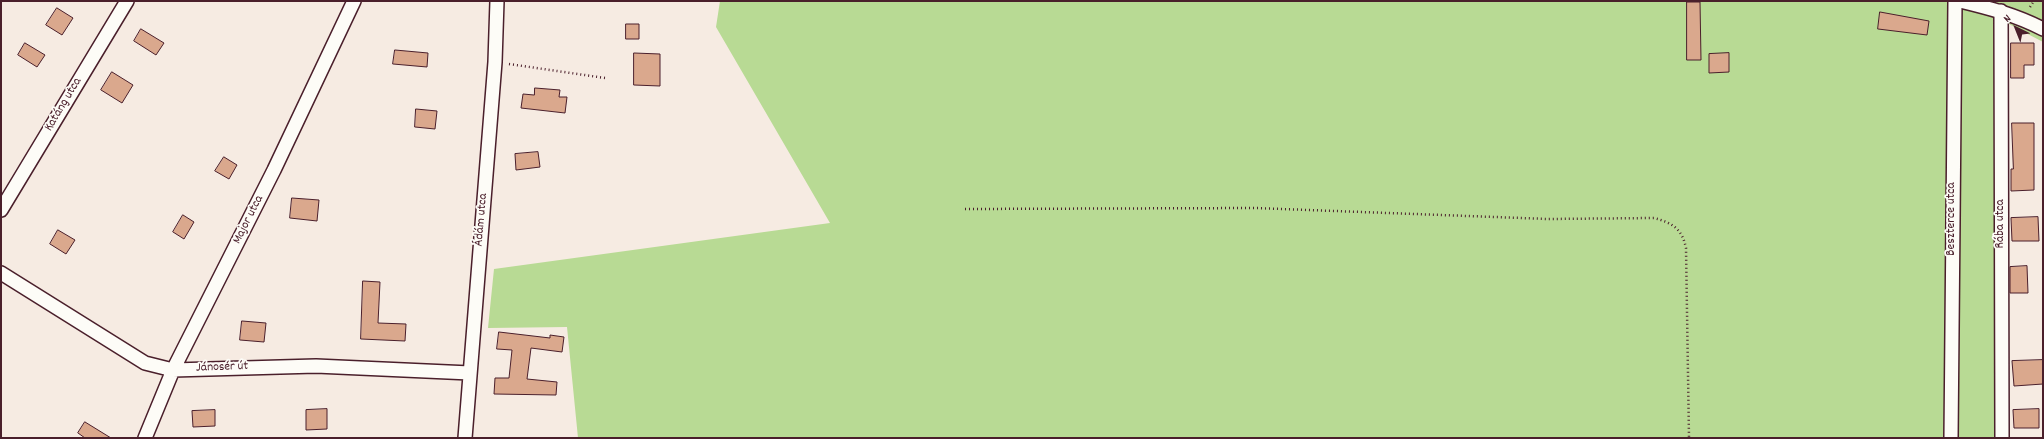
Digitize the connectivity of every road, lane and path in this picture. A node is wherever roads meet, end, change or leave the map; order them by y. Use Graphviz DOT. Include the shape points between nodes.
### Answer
graph roads {
  1 [pos="127,1"];
  2 [pos="354,1"];
  3 [pos="497,1"];
  4 [pos="1955,1"];
  5 [pos="1960,1"];
  6 [pos="2001,11"];
  7 [pos="2043,29"];
  8 [pos="495,62"];
  9 [pos="605,78"];
  10 [pos="965,209"];
  11 [pos="1,210"];
  12 [pos="1,273"];
  13 [pos="173,370"];
  14 [pos="470,373"];
  15 [pos="145,438"];
  16 [pos="465,438"];
  17 [pos="1690,438"];
  18 [pos="1951,438"];
  19 [pos="2002,438"];
  1 -- 11 [label="street, Katáng utca"];
  2 -- 13 [label="street, Major utca" via="274,170"];
  3 -- 8 [label="street, Ádám utca"];
  4 -- 18 [label="street, Beszterce utca"];
  5 -- 6 [label="street"];
  6 -- 7 [label="street"];
  6 -- 19 [label="street, Rába utca"];
  8 -- 9 [label="path"];
  8 -- 14 [label="street, Ádám utca"];
  10 -- 17 [label="path" via="1255,208 1548,219 1654,218 1667,221 1684,236 1686,248"];
  12 -- 13 [label="street, Jánosér út" via="145,363"];
  13 -- 14 [label="street, Jánosér út" via="316,366"];
  13 -- 15 [label="street, Major utca"];
  14 -- 16 [label="street, Ádám utca"];
}
